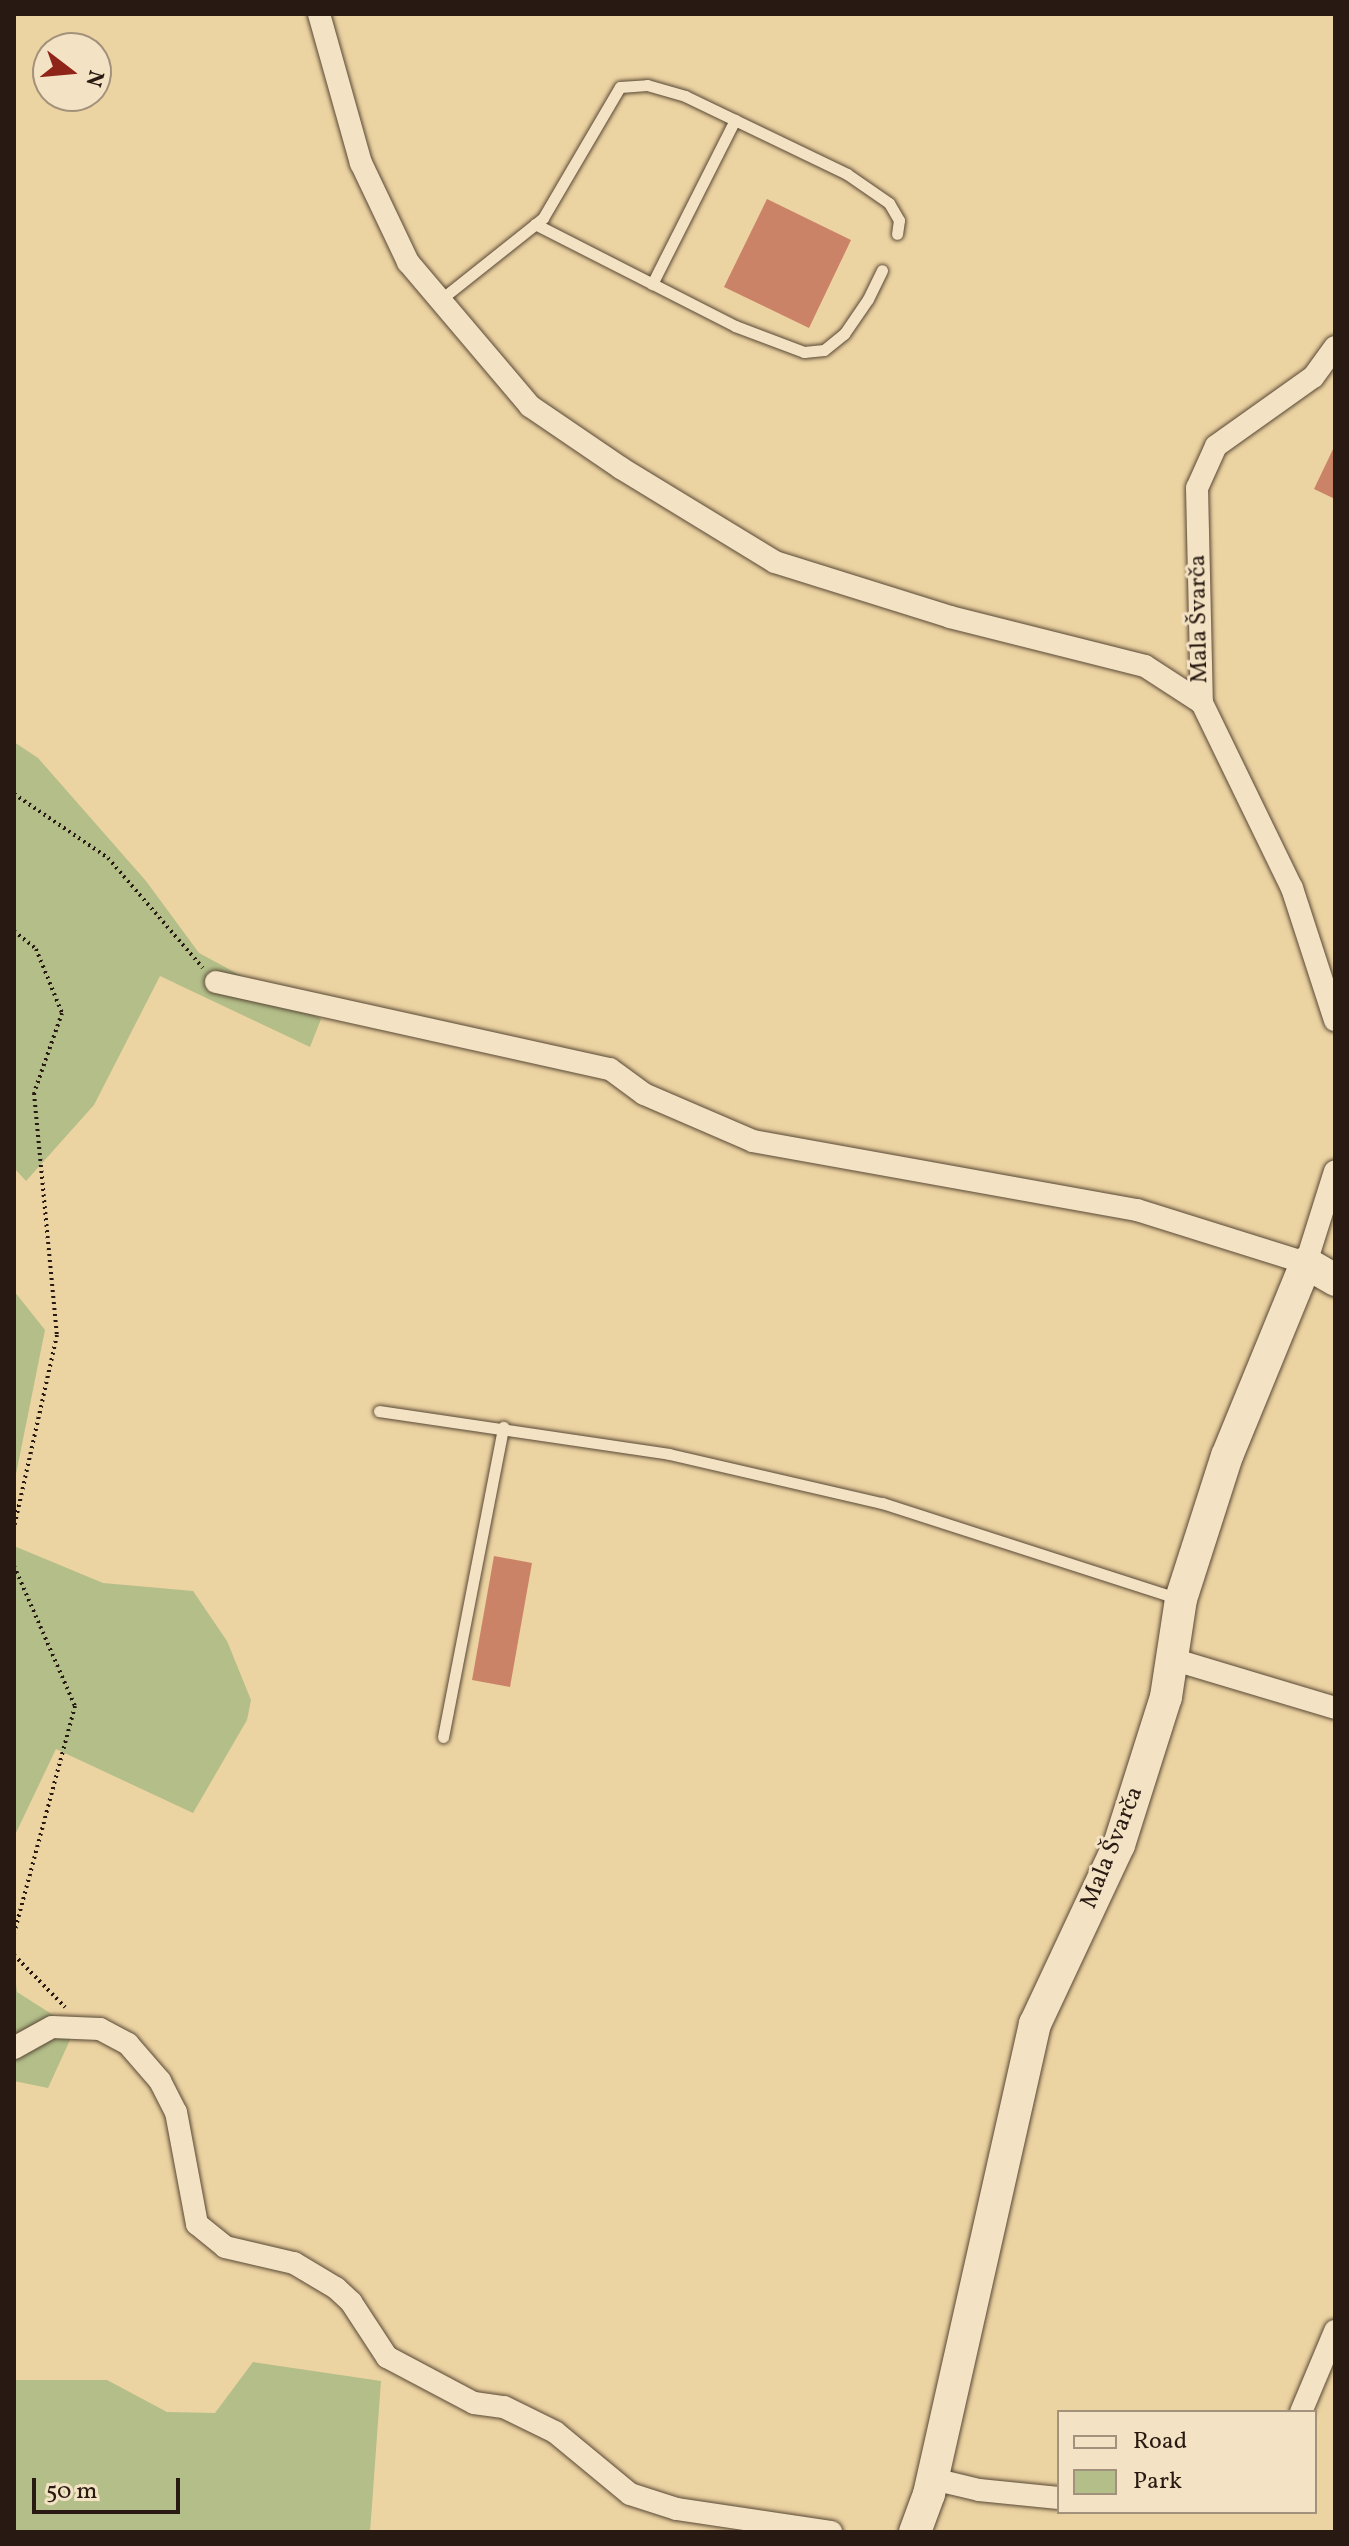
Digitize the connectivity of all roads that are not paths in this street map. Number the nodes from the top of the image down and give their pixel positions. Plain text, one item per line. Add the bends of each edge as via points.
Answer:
1 (319, 14) edge
2 (735, 120) junction
3 (535, 224) junction
4 (897, 234) dead end
5 (882, 270) dead end
6 (652, 284) junction
7 (440, 300) junction
8 (1335, 347) edge
9 (1202, 703) junction
10 (216, 982) road end
11 (1335, 1020) edge
12 (1335, 1171) edge
13 (1306, 1263) junction
14 (1335, 1280) edge
15 (379, 1411) dead end
16 (503, 1427) junction
17 (1181, 1599) junction
18 (1172, 1659) junction
19 (1335, 1708) edge
20 (443, 1737) dead end
21 (14, 2048) edge
22 (1335, 2331) edge
23 (1302, 2410) edge
24 (933, 2479) junction
25 (1057, 2498) edge
26 (831, 2532) edge
27 (915, 2532) edge

1 - 7 street via 361,163 408,262
2 - 3 lane via 647,85 620,87
2 - 4 lane via 847,174 889,203 899,220
2 - 6 lane
3 - 6 lane
3 - 7 lane
5 - 6 lane via 844,334 824,350 804,352 735,326
7 - 9 street via 530,406 775,562 950,617 1145,666
8 - 9 street, Mala Švarča via 1313,377 1216,446 1197,488
9 - 11 street, Mala Švarča via 1292,888
10 - 13 street via 610,1069 644,1094 753,1141 1137,1210
12 - 13 street, Mala Švarča
13 - 14 street
13 - 17 street, Mala Švarča via 1227,1456
15 - 16 lane
16 - 17 lane via 669,1454 882,1503
16 - 20 lane
17 - 18 street, Mala Švarča
18 - 19 street
18 - 24 street, Mala Švarča via 1166,1697 1119,1845 1035,2024
21 - 26 street via 52,2027 100,2029 128,2044 160,2081 176,2112 197,2224 225,2247 294,2263 336,2288 387,2357 474,2403 504,2407 555,2432 630,2494 677,2509
22 - 23 street
24 - 25 street
24 - 27 street, Mala Švarča

